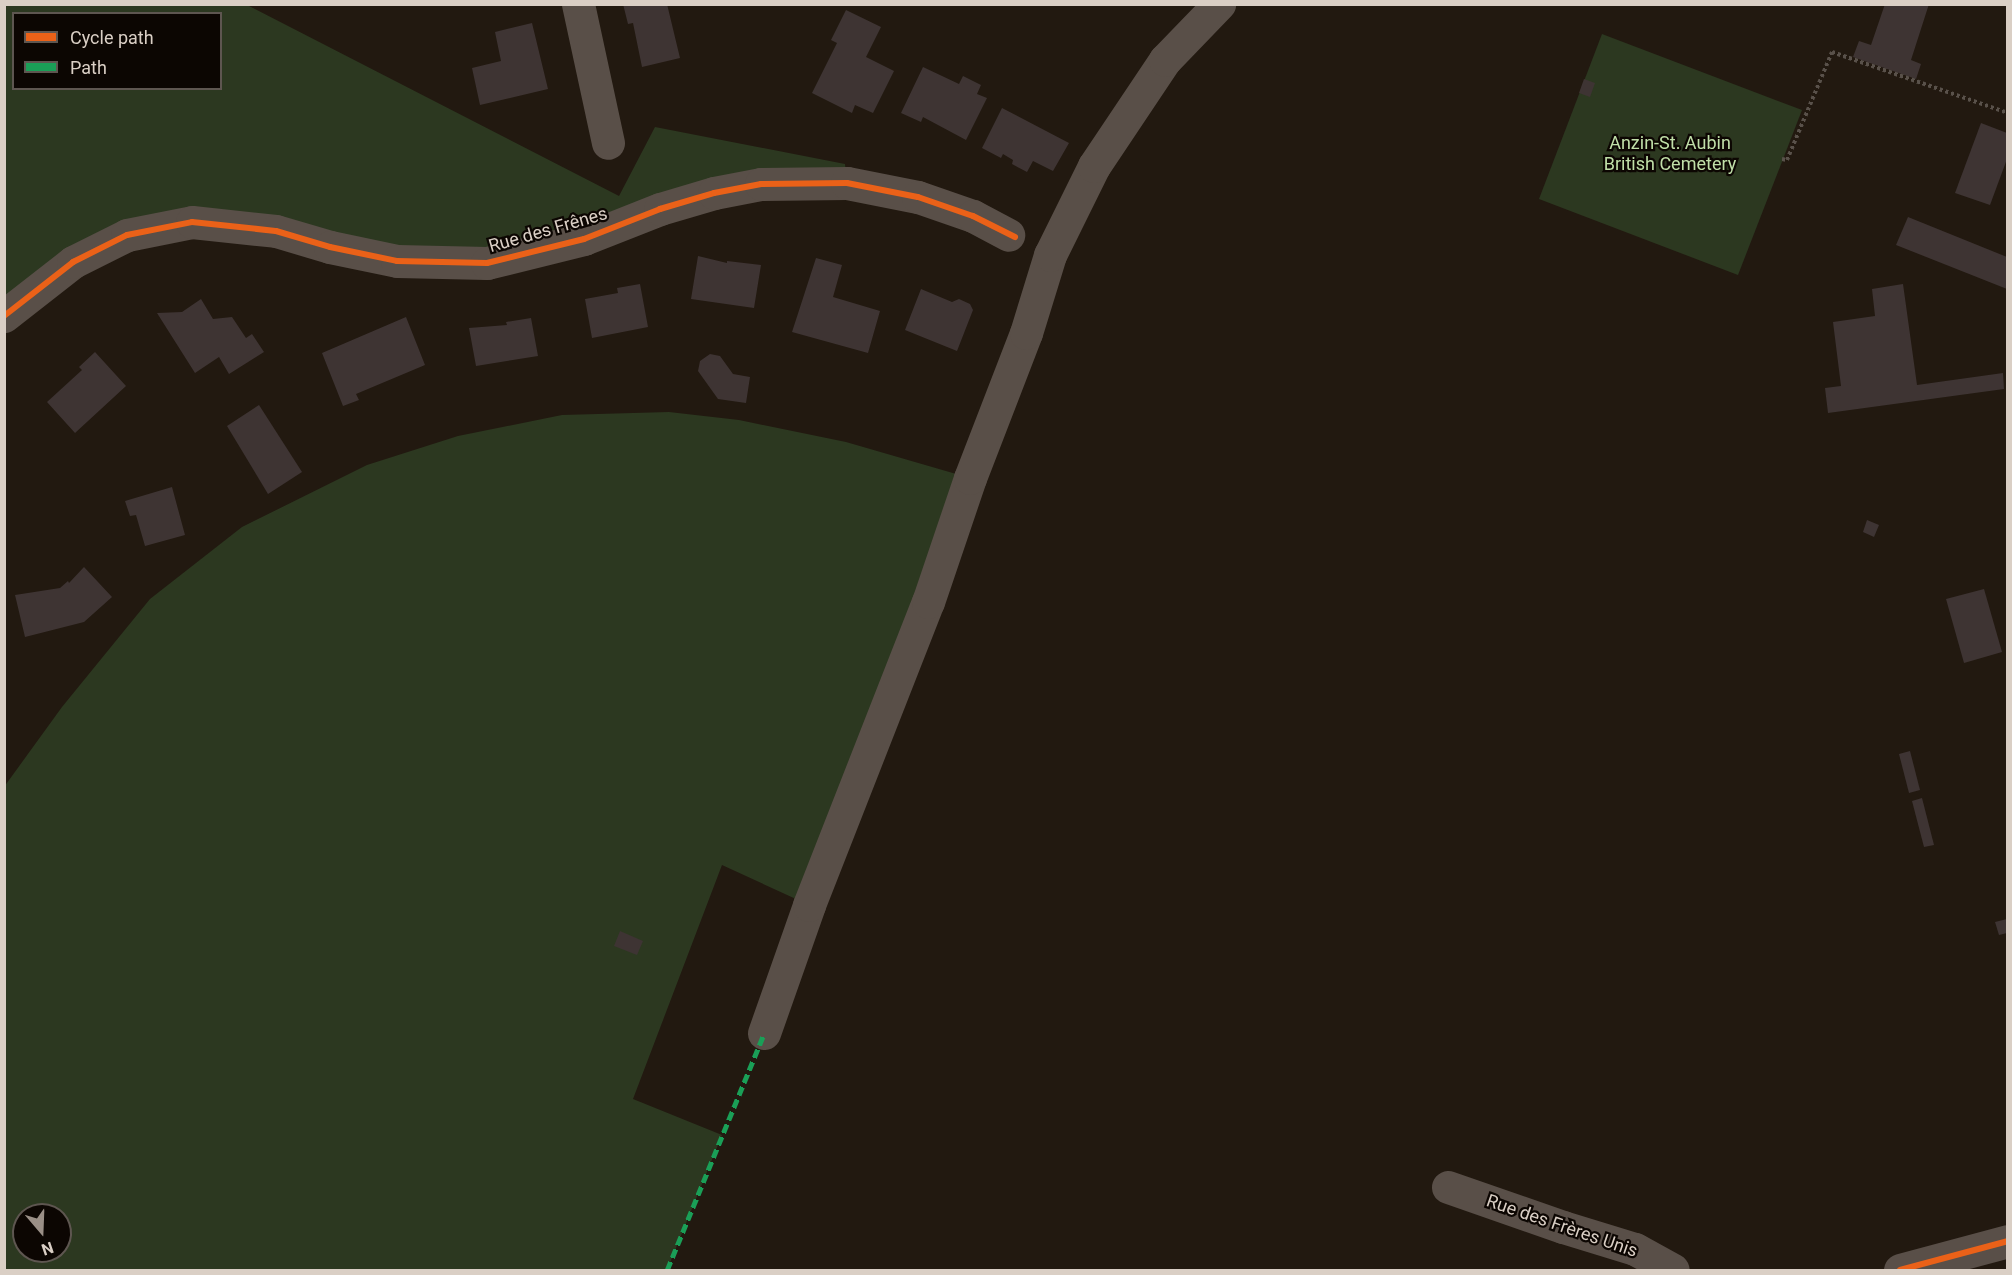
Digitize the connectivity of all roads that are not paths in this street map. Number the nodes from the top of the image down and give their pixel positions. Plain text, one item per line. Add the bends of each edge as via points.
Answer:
1 (578, 4) edge
2 (1219, 4) edge
3 (608, 143) dead end
4 (1050, 255) junction
5 (4, 316) edge
6 (764, 1033) dead end
7 (1448, 1187) dead end
8 (2007, 1241) edge
9 (1674, 1270) edge
10 (1900, 1270) edge

1 - 3 street
2 - 4 street via 1165,60 1094,166
4 - 5 street, Rue des Frênes via 972,216 918,197 848,183 761,184 714,193 584,239 487,263 397,261 276,231 192,222 127,235 73,262
4 - 6 street via 1026,333 928,602 809,905
7 - 9 street, Rue des Frères Unis via 1635,1249
8 - 10 street

